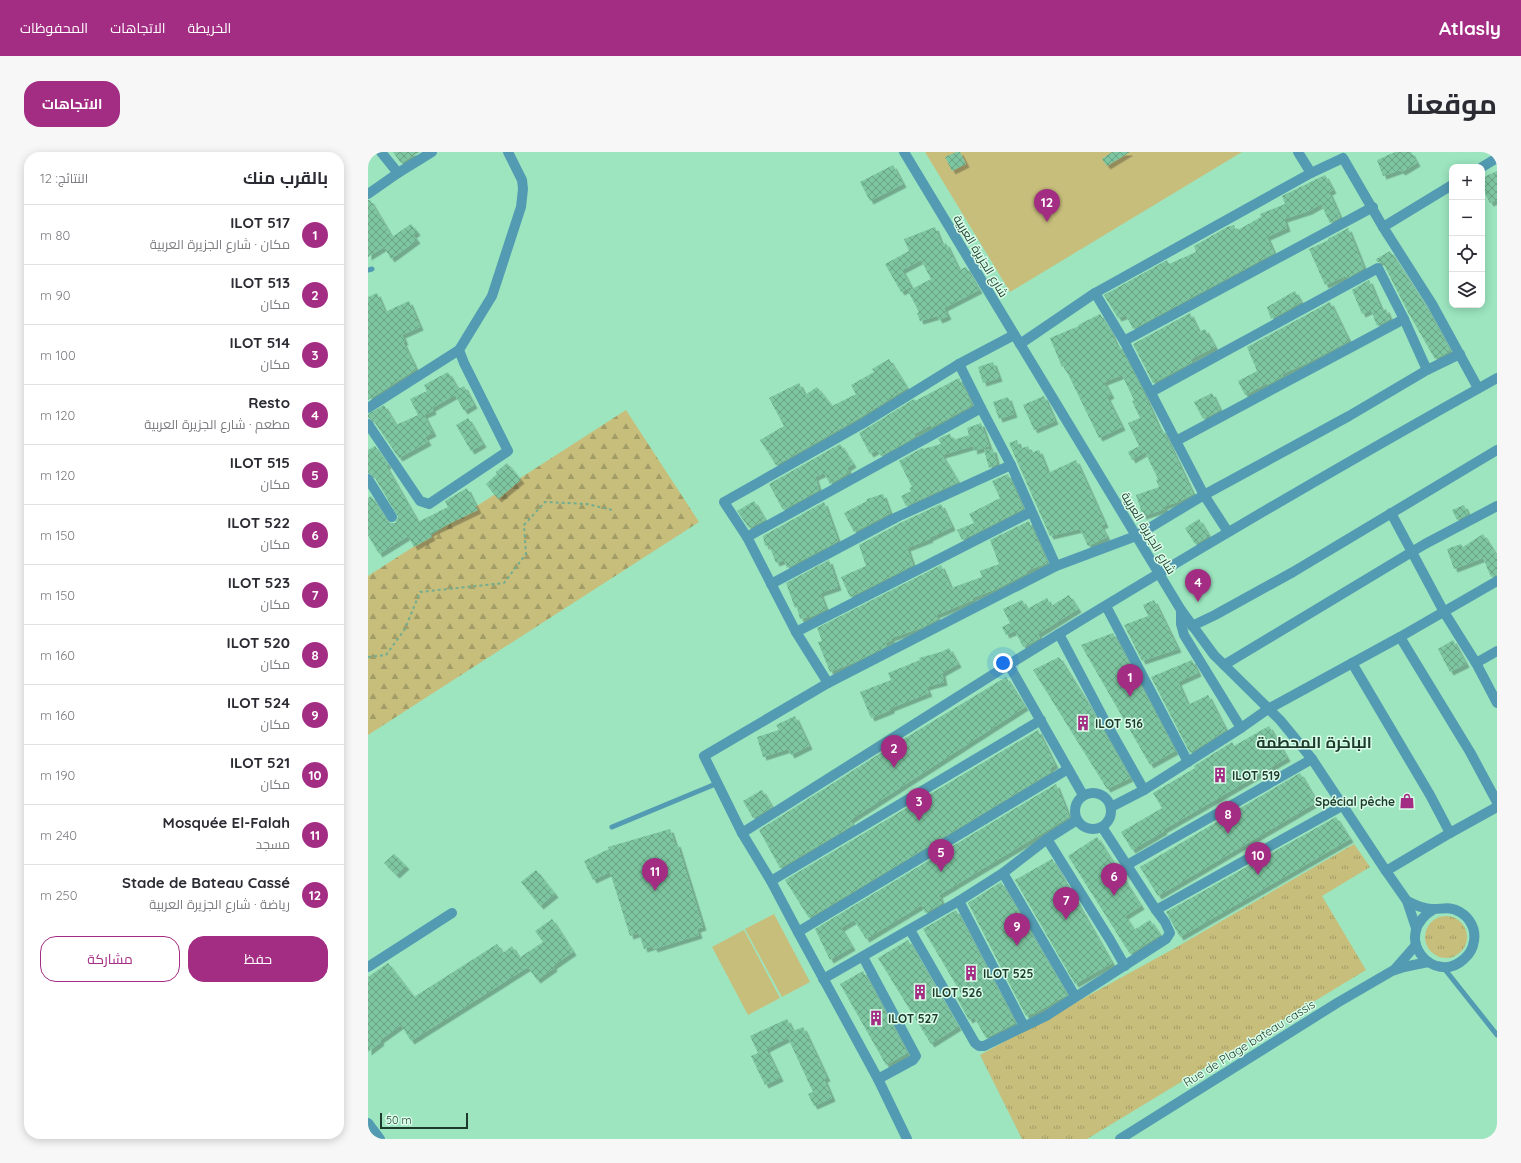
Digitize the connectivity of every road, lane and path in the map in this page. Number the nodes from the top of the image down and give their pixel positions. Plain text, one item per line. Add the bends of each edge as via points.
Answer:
1 (381, 152) edge
2 (432, 152) edge
3 (508, 152) edge
4 (904, 152) edge
5 (1298, 152) edge
6 (1342, 155) edge
7 (1497, 158) edge
8 (1485, 165) edge
9 (398, 173) junction
10 (1311, 173) junction
11 (1449, 187) edge
12 (368, 194) edge
13 (1373, 207) junction
14 (1383, 227) junction
15 (1095, 293) junction
16 (1404, 320) junction
17 (1014, 335) junction
18 (1124, 341) junction
19 (1020, 344) junction
20 (459, 350) junction
21 (1460, 354) junction
22 (959, 364) junction
23 (1427, 370) junction
24 (1497, 378) edge
25 (1478, 388) junction
26 (1150, 392) junction
27 (368, 408) edge
28 (981, 408) junction
29 (368, 424) edge
30 (1176, 441) junction
31 (1497, 450) edge
32 (1011, 465) junction
33 (368, 479) edge
34 (1204, 495) junction
35 (1497, 506) edge
36 (612, 510) dead end
37 (1031, 512) junction
38 (1391, 513) junction
39 (392, 517) dead end
40 (1228, 532) junction
41 (746, 536) junction
42 (1136, 536) junction
43 (1412, 553) junction
44 (1056, 566) junction
45 (1159, 574) junction
46 (1497, 581) edge
47 (771, 584) junction
48 (1106, 606) junction
49 (1182, 610) junction
50 (1444, 612) junction
51 (1192, 626) junction
52 (796, 632) junction
53 (1059, 634) junction
54 (1400, 637) junction
55 (1497, 651) edge
56 (368, 657) edge
57 (1352, 663) junction
58 (1476, 663) junction
59 (1009, 665) junction
60 (1224, 665) junction
61 (828, 683) junction
62 (1497, 703) edge
63 (1268, 708) junction
64 (1041, 720) junction
65 (1241, 728) junction
66 (1312, 759) junction
67 (1188, 762) junction
68 (1068, 769) junction
69 (718, 784) junction
70 (1144, 790) junction
71 (1083, 796) junction
72 (1497, 802) edge
73 (1342, 806) junction
74 (1111, 807) junction
75 (1497, 807) edge
76 (1077, 820) junction
77 (612, 827) dead end
78 (1102, 827) junction
79 (742, 833) junction
80 (1450, 833) junction
81 (1047, 838) junction
82 (1127, 865) junction
83 (1386, 871) junction
84 (1003, 873) junction
85 (771, 881) junction
86 (959, 901) junction
87 (1407, 901) junction
88 (1434, 909) junction
89 (1156, 910) junction
90 (452, 914) dead end
91 (1416, 928) junction
92 (910, 930) junction
93 (798, 932) junction
94 (1416, 945) junction
95 (863, 957) junction
96 (1428, 962) junction
97 (1125, 966) junction
98 (368, 967) edge
99 (1443, 967) junction
100 (1392, 972) junction
101 (823, 979) junction
102 (1075, 996) junction
103 (1024, 1026) junction
104 (1497, 1034) edge
105 (878, 1079) junction
106 (368, 1124) edge
107 (380, 1139) edge
108 (907, 1139) edge
109 (1120, 1139) edge

1 - 9 street
2 - 9 street
3 - 20 street via 522,180 521,207 492,296
4 - 17 street, شارع الجزيرة العربية
5 - 10 street
6 - 10 street
6 - 13 street
7 - 8 street
9 - 12 street
10 - 15 street
11 - 14 street
13 - 14 street
13 - 18 street
14 - 21 street
15 - 18 street
15 - 19 street
16 - 23 street
16 - 26 street via 1378,268
16 - 30 street
17 - 19 street, شارع الجزيرة العربية
17 - 22 street
18 - 26 street
19 - 42 street, شارع الجزيرة العربية
20 - 27 street
20 - 29 street via 508,451 426,504 420,501
21 - 23 street
21 - 25 street
22 - 28 street
22 - 41 street via 862,424 724,502
23 - 34 street
24 - 25 street
25 - 40 street
26 - 30 street
28 - 32 street
28 - 41 street
30 - 34 street
31 - 38 street
32 - 37 street
32 - 47 street via 897,517
33 - 39 street
34 - 40 street
34 - 42 street
35 - 43 street via 1424,544
36 - 56 path via 587,504 545,502 524,525 526,554 504,583 420,592 405,629 386,655
37 - 44 street
37 - 52 street
38 - 43 street
38 - 51 street via 1293,572
40 - 45 street
41 - 47 street
42 - 44 street
42 - 45 street, شارع الجزيرة العربية
43 - 50 street
43 - 60 street
44 - 61 street
45 - 48 street
45 - 49 street, شارع الجزيرة العربية
46 - 50 street
47 - 52 street
48 - 53 street
48 - 67 street
49 - 51 street, شارع الجزيرة العربية
49 - 65 street via 1181,624 1184,635
50 - 54 street
50 - 58 street
51 - 60 street, شارع الجزيرة العربية
52 - 61 street
53 - 59 street
53 - 70 street via 1104,721
54 - 57 street
54 - 72 street via 1470,752
55 - 58 street
57 - 63 street
57 - 80 street
58 - 62 street
59 - 64 street
59 - 79 street
60 - 63 street, شارع الجزيرة العربية
61 - 69 street via 704,756
63 - 65 street
63 - 66 street, شارع الجزيرة العربية
64 - 68 street
64 - 85 street
65 - 67 street
66 - 73 street, شارع الجزيرة العربية
66 - 82 street
67 - 70 street
68 - 71 street
68 - 93 street
69 - 77 lane
69 - 79 street
70 - 74 street
71 - 74 street via 1089,793 1100,794
71 - 76 street via 1076,804
73 - 83 street, شارع الجزيرة العربية
73 - 89 street
74 - 78 street via 1110,819
75 - 80 street
76 - 78 street via 1091,829
76 - 81 street
78 - 82 street
79 - 85 street
80 - 83 street
81 - 84 street
81 - 97 street
82 - 89 street
83 - 87 street, شارع الجزيرة العربية
84 - 86 street
84 - 102 street
85 - 93 street
86 - 92 street
86 - 103 street
87 - 88 street via 1420,907
87 - 91 street, شارع الجزيرة العربية
88 - 91 street via 1420,920
88 - 99 street via 1451,908 1459,911 1466,916 1474,931 1473,948 1468,956 1453,966
89 - 97 street via 1170,933 1166,939
90 - 98 street
91 - 94 street
92 - 95 street
92 - 103 street via 975,1043 984,1046
93 - 101 street
94 - 96 street via 1419,953
94 - 100 street, Rue de Plage bateau cassis
95 - 101 street
95 - 105 street via 916,1056
96 - 99 street
96 - 100 street, Rue de Plage bateau cassis
97 - 102 street
99 - 104 lane
100 - 109 street, Rue de Plage bateau cassis via 1337,1003
101 - 105 street
102 - 103 street via 1046,1016
105 - 108 street
106 - 107 street

